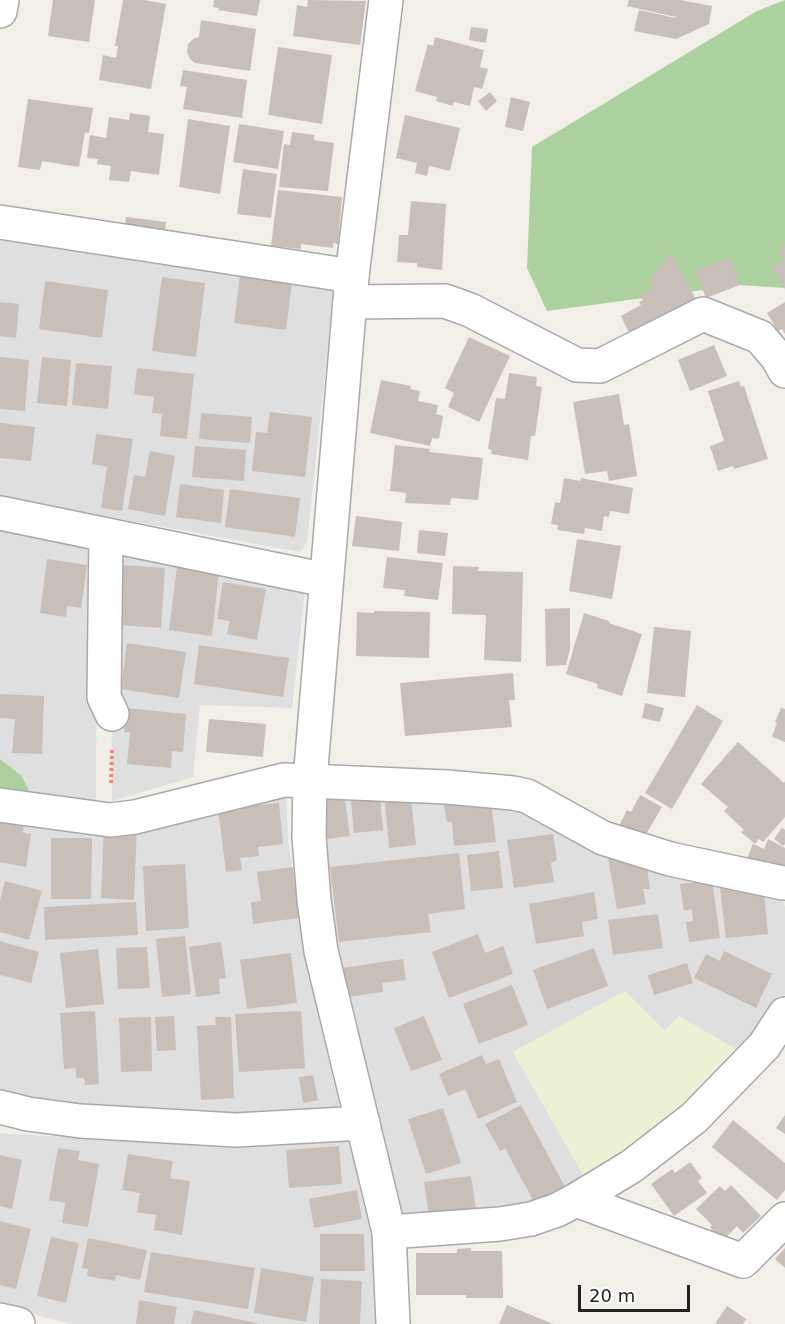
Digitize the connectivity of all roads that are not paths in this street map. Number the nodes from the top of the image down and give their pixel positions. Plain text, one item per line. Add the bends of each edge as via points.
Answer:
1 (2, 0) edge
2 (386, 0) edge
3 (0, 11) edge
4 (0, 222) edge
5 (351, 289) junction
6 (785, 371) edge
7 (0, 513) edge
8 (106, 536) junction
9 (326, 580) junction
10 (112, 714) road end
11 (310, 780) junction
12 (0, 805) edge
13 (784, 884) edge
14 (785, 1014) edge
15 (0, 1107) edge
16 (363, 1123) junction
17 (576, 1200) junction
18 (785, 1219) edge
19 (389, 1232) junction
20 (0, 1320) edge
21 (18, 1324) edge
22 (393, 1324) edge

1 - 3 street
2 - 5 street
4 - 5 street
5 - 6 street via 445,301 577,365 600,366 703,314 760,338
5 - 9 street
7 - 8 street
8 - 9 street
8 - 10 street via 104,697
9 - 11 street
11 - 12 street via 284,780 110,820
11 - 13 street via 447,787 527,796 603,838 670,859
11 - 16 street via 311,868 321,951
14 - 17 street via 764,1046 694,1118 632,1166
15 - 16 street via 80,1121 236,1130
16 - 19 street
17 - 18 street via 744,1262
17 - 19 street via 531,1219
19 - 22 street
20 - 21 street

